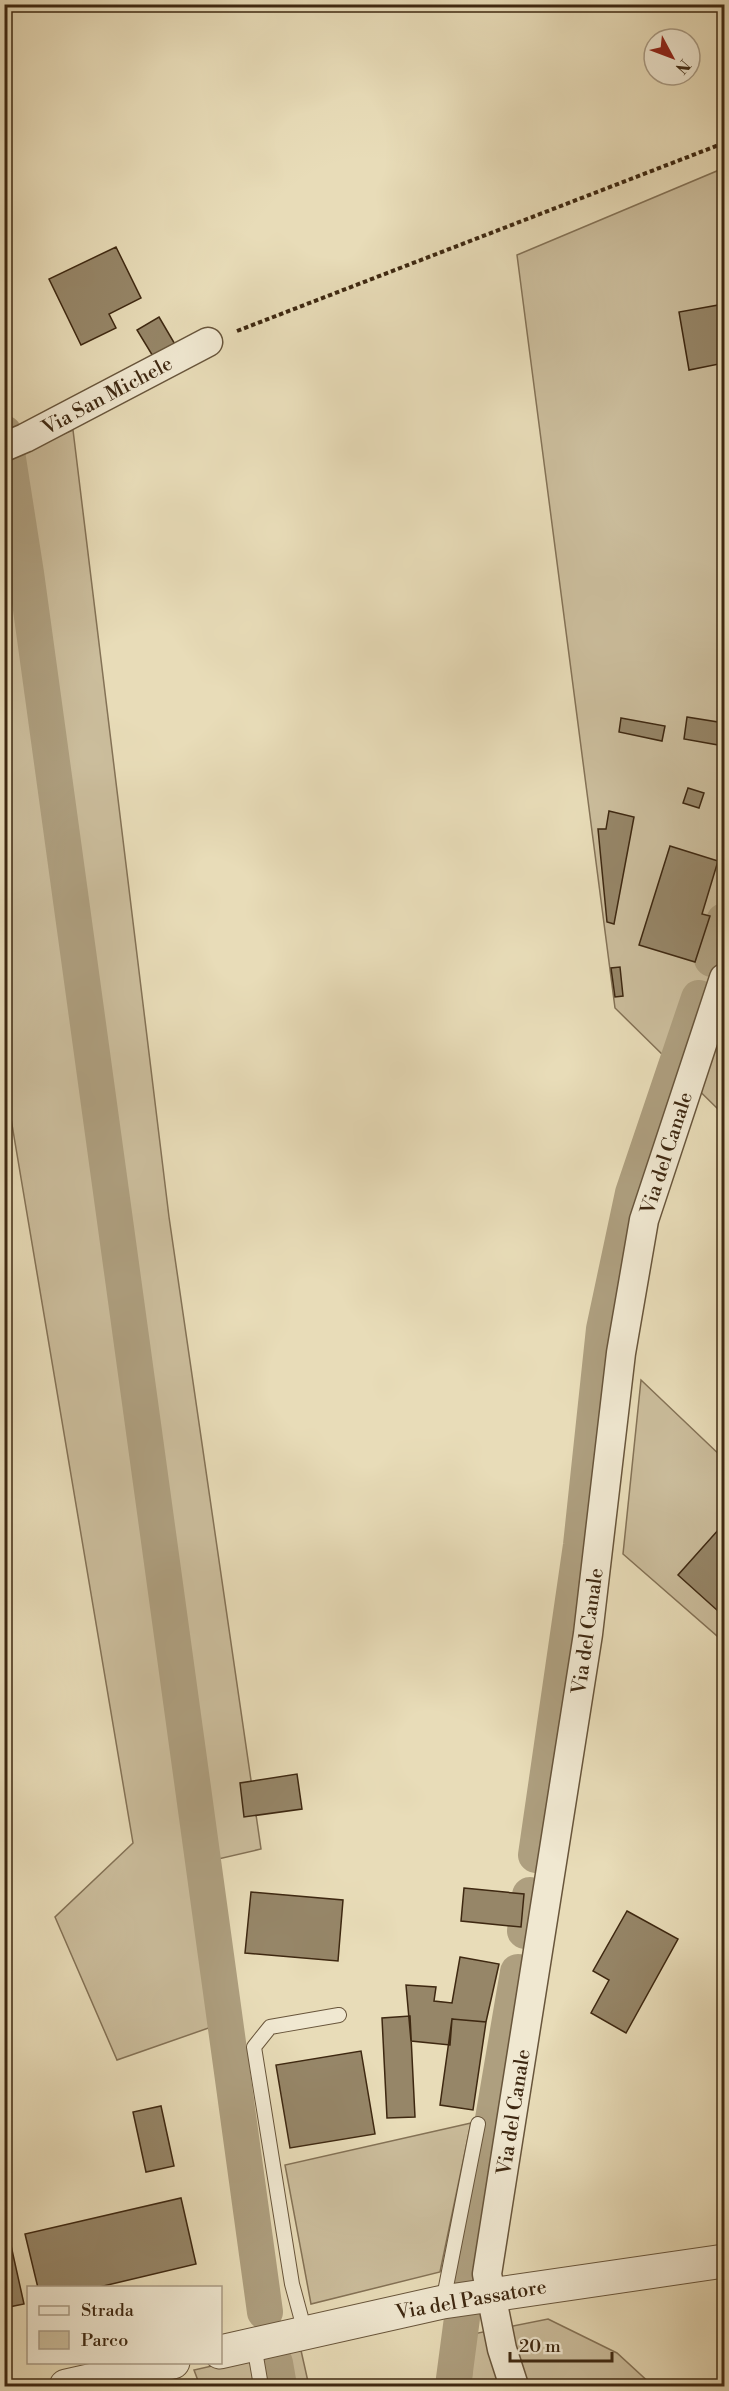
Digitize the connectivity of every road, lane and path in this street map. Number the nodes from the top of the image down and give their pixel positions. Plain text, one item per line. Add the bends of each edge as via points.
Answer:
1 (724, 143) edge
2 (208, 342) joint
3 (15, 442) edge
4 (724, 978) edge
5 (339, 2015) dead end
6 (478, 2124) dead end
7 (724, 2262) edge
8 (491, 2294) junction
9 (443, 2302) junction
10 (305, 2332) junction
11 (254, 2345) junction
12 (222, 2352) edge
13 (165, 2364) edge
14 (82, 2385) edge
15 (261, 2386) edge
16 (514, 2386) edge

1 - 2 path
2 - 3 street, Via San Michele
4 - 8 street, Via del Canale via 644,1220 621,1353 588,1634 488,2274
5 - 10 lane via 270,2026 254,2047 292,2284
6 - 9 lane
7 - 8 street, Via del Passatore
8 - 9 street, Via del Passatore
8 - 16 street, Via del Canale
9 - 10 street, Via del Passatore
10 - 11 street, Via del Passatore
11 - 12 street, Via del Passatore
11 - 15 lane
13 - 14 street

